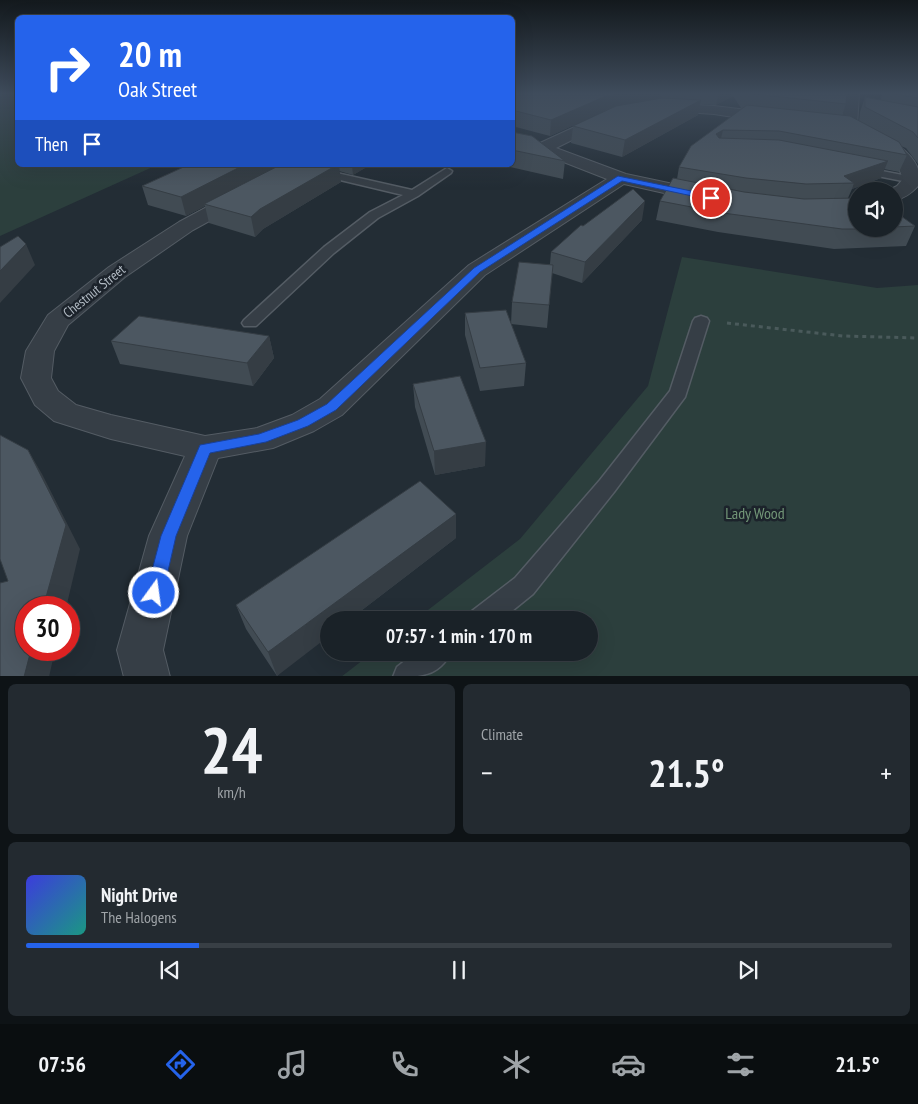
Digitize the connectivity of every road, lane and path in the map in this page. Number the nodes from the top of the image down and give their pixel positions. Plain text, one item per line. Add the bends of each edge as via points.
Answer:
1 (591, 125) edge
2 (830, 125) edge
3 (849, 126) joint
4 (515, 143) edge
5 (542, 148) junction
6 (295, 167) edge
7 (301, 167) edge
8 (848, 167) edge
9 (446, 171) dead end
10 (621, 178) junction
11 (913, 180) junction
12 (903, 191) edge
13 (414, 194) junction
14 (729, 201) edge
15 (701, 321) joint
16 (250, 322) dead end
17 (918, 338) edge
18 (205, 448) junction
19 (492, 611) edge
20 (426, 661) edge
21 (147, 676) edge
22 (407, 676) edge

1 - 5 street
2 - 3 street
3 - 11 street via 899,154 909,167
4 - 5 street
5 - 10 street
6 - 18 street, Chestnut Street via 186,226 117,272 57,321 40,351 36,378 46,398 65,413 110,427
7 - 13 lane
8 - 11 lane
9 - 13 lane
10 - 14 street
10 - 18 street via 477,270 331,407 303,423 261,439
11 - 12 street
13 - 16 lane via 374,215
15 - 17 path via 843,336
15 - 19 lane via 679,393 524,586
18 - 21 street via 168,536 140,650
20 - 22 lane

